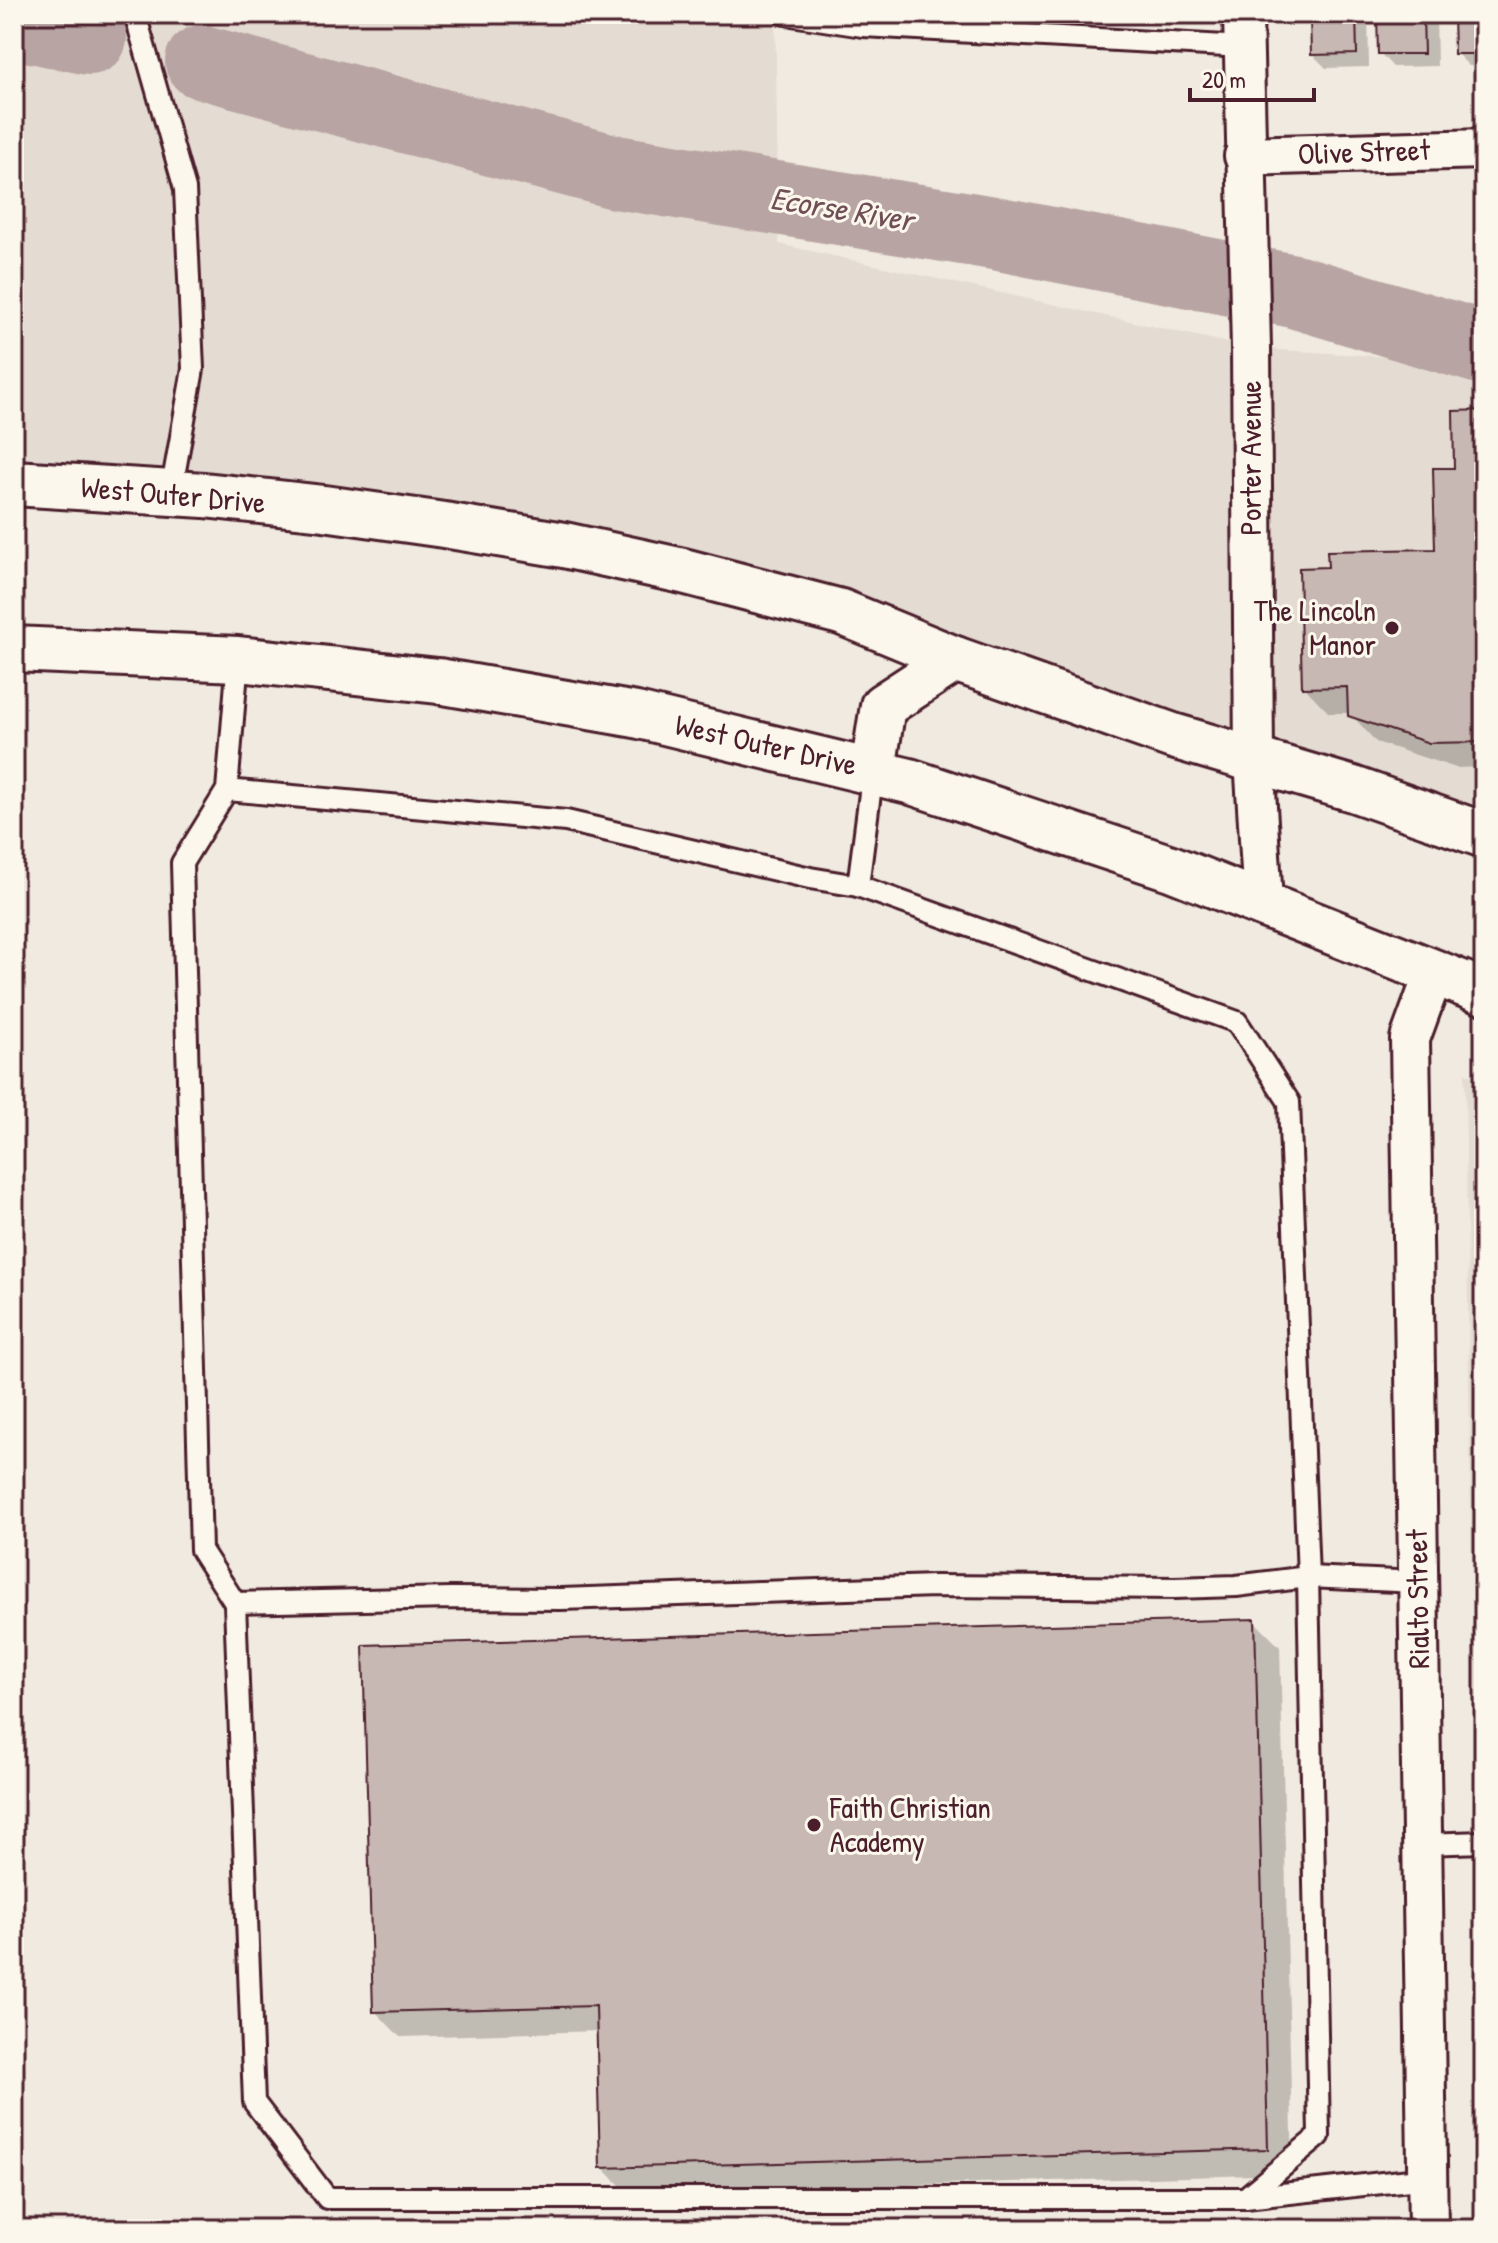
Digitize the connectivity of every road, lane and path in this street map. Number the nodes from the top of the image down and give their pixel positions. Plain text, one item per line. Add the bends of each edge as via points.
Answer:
1 (135, 14) edge
2 (785, 14) edge
3 (1243, 31) edge
4 (1484, 149) edge
5 (1244, 156) junction
6 (14, 483) edge
7 (171, 493) junction
8 (14, 649) edge
9 (238, 659) junction
10 (955, 659) junction
11 (1254, 759) junction
12 (873, 770) junction
13 (227, 790) junction
14 (1484, 835) edge
15 (858, 886) junction
16 (1263, 902) junction
17 (1434, 973) junction
18 (1484, 992) edge
19 (1308, 1577) junction
20 (1418, 1582) junction
21 (235, 1603) junction
22 (1484, 1842) edge
23 (1422, 1844) junction
24 (1428, 2178) junction
25 (1245, 2198) junction
26 (1428, 2229) edge

1 - 7 lane via 185,189 193,369
2 - 3 lane via 863,26
3 - 5 street, Porter Avenue
4 - 5 street, Olive Street
5 - 11 street, Porter Avenue
6 - 7 main road, West Outer Drive
7 - 10 main road, West Outer Drive via 324,508 564,545 841,612
8 - 9 main road, West Outer Drive
9 - 12 main road, West Outer Drive via 438,681 636,715
9 - 13 lane
10 - 11 main road, West Outer Drive
10 - 12 main road via 883,706
11 - 14 main road, West Outer Drive
11 - 16 street, Porter Avenue
12 - 15 lane
12 - 16 main road, West Outer Drive
13 - 15 lane via 566,821
13 - 21 lane via 182,863 201,1550
15 - 19 lane via 1237,1022 1272,1075 1289,1102
16 - 17 main road, West Outer Drive
17 - 18 main road, West Outer Drive
17 - 20 street, Rialto Street via 1410,1039
19 - 20 lane
19 - 21 lane via 1175,1588 935,1586
19 - 25 lane via 1319,2136
20 - 23 street, Rialto Street
21 - 25 lane via 254,2102 327,2198
22 - 23 lane
23 - 24 street, Rialto Street
24 - 25 lane
24 - 26 street, Rialto Street

